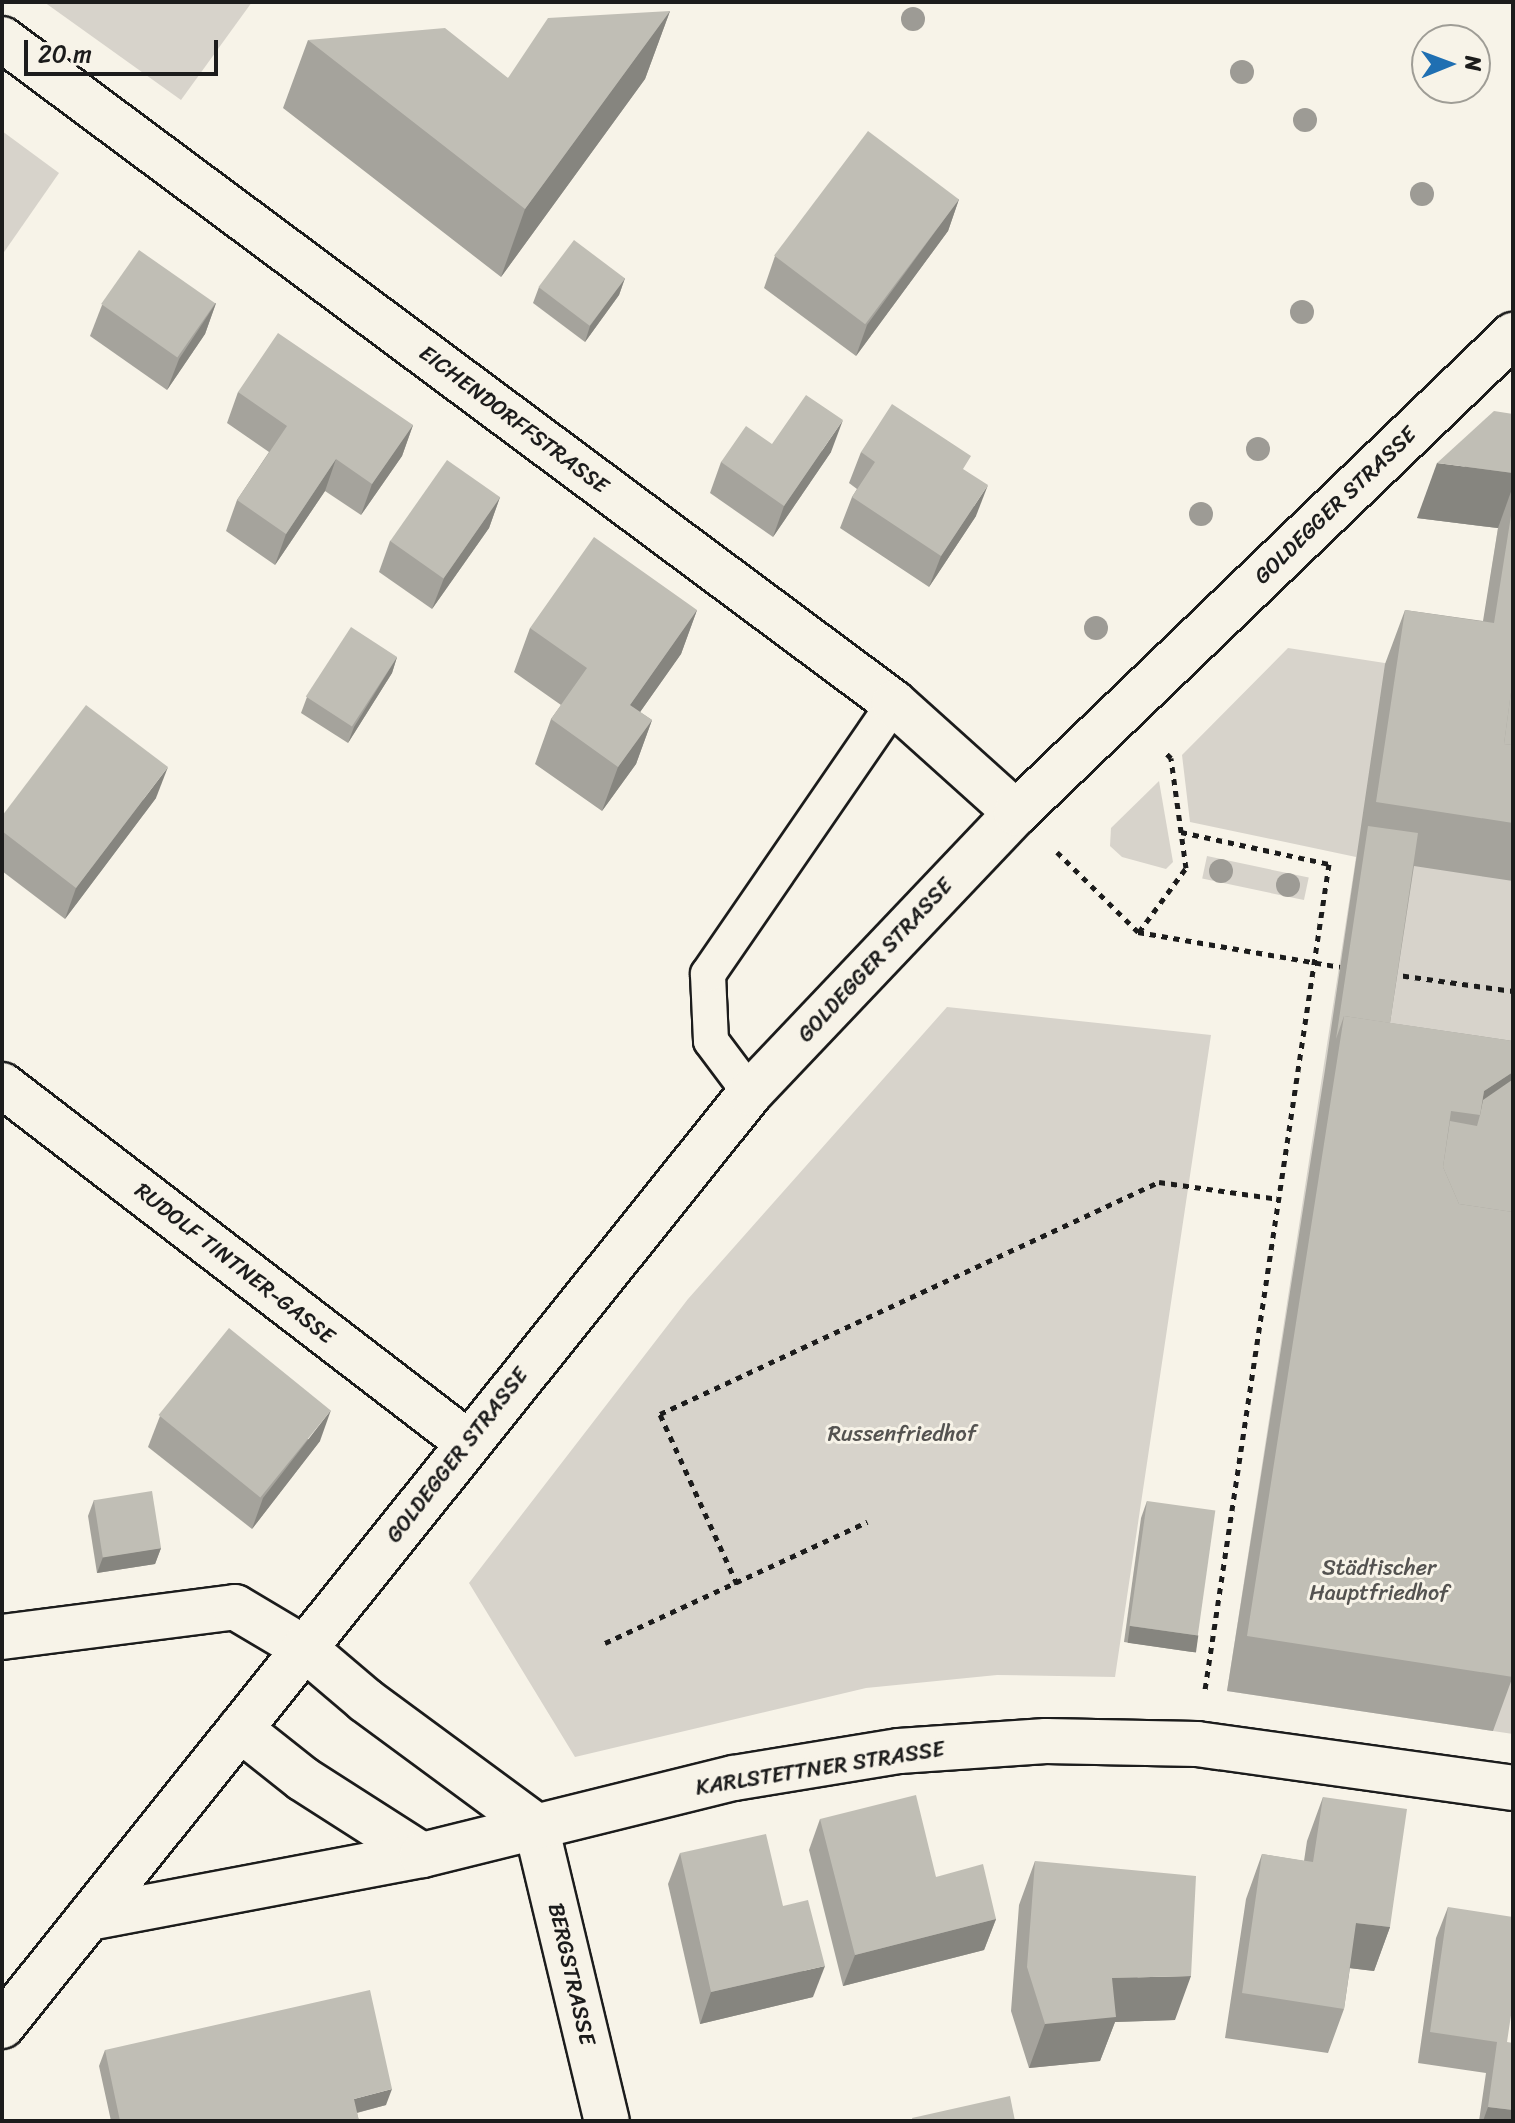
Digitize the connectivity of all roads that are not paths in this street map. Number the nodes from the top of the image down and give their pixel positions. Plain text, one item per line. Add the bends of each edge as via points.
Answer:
1 (2, 39) edge
2 (1513, 335) edge
3 (894, 703) junction
4 (1016, 813) junction
5 (2, 1085) edge
6 (750, 1093) junction
7 (467, 1442) junction
8 (2, 1637) edge
9 (304, 1648) junction
10 (240, 1729) junction
11 (1513, 1788) edge
12 (536, 1826) junction
13 (422, 1855) junction
14 (89, 1918) junction
15 (2, 2026) edge
16 (607, 2121) edge

1 - 3 street, EICHENDORFFSTRASSE
2 - 4 street, GOLDEGGER STRASSE
3 - 4 street, EICHENDORFFSTRASSE
3 - 6 lane via 708,974 711,1041
4 - 6 street, GOLDEGGER STRASSE
5 - 7 street, RUDOLF TINTNER-GASSE
6 - 7 street, GOLDEGGER STRASSE
7 - 9 street, GOLDEGGER STRASSE
8 - 9 street via 235,1607
9 - 10 street, GOLDEGGER STRASSE
9 - 12 street via 365,1700
10 - 13 street via 303,1779
10 - 14 street, GOLDEGGER STRASSE
11 - 12 street, KARLSTETTNER STRASSE via 1197,1744 1046,1741 899,1751 734,1778
12 - 13 street, KARLSTETTNER STRASSE
12 - 16 street, BERGSTRASSE
13 - 14 street, KARLSTETTNER STRASSE
14 - 15 street, GOLDEGGER STRASSE

